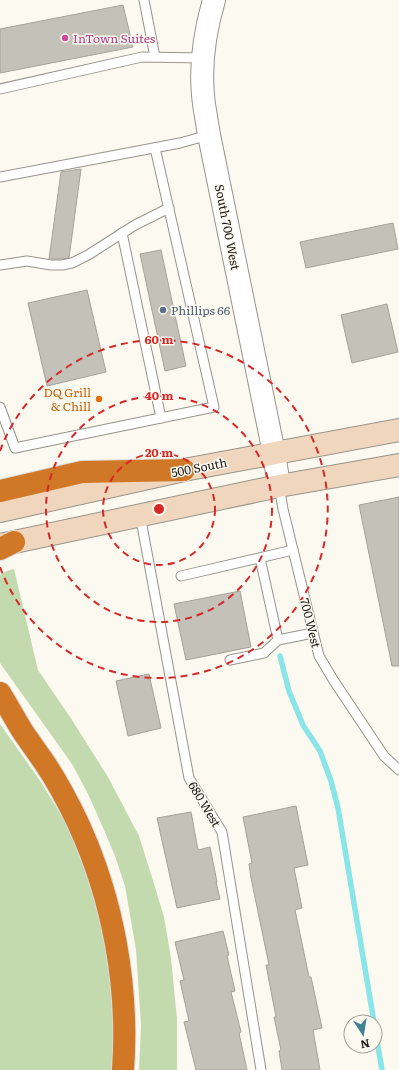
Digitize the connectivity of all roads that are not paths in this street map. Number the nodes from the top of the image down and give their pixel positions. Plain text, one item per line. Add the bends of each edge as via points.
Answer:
1 (144, 0) edge
2 (214, 0) edge
3 (155, 57) junction
4 (203, 58) junction
5 (0, 89) edge
6 (209, 134) junction
7 (155, 148) junction
8 (0, 177) edge
9 (168, 208) junction
10 (122, 233) junction
11 (0, 265) edge
12 (0, 407) edge
13 (162, 418) junction
14 (399, 430) edge
15 (274, 453) junction
16 (399, 465) edge
17 (184, 470) junction
18 (279, 486) junction
19 (0, 491) edge
20 (0, 511) edge
21 (140, 515) junction
22 (5, 545) edge
23 (293, 550) junction
24 (260, 558) junction
25 (181, 576) dead end
26 (313, 633) junction
27 (278, 640) junction
28 (230, 660) dead end
29 (0, 693) edge
30 (0, 707) edge
31 (24, 733) junction
32 (399, 770) edge
33 (123, 1070) edge
34 (261, 1070) edge

1 - 3 lane
2 - 4 street, South 700 West via 207,22
3 - 4 lane
3 - 5 lane via 142,57
4 - 6 street, South 700 West via 203,94
6 - 7 lane
6 - 15 street, South 700 West
7 - 8 lane
7 - 9 lane
9 - 10 lane
9 - 13 lane via 214,407
10 - 11 lane via 72,263 51,265 26,261
10 - 13 lane
12 - 13 lane via 15,448
14 - 15 main road, 500 South
15 - 17 main road, 500 South
15 - 18 street, 700 West
16 - 18 main road
17 - 19 highway via 82,472
17 - 20 main road, 500 South
18 - 21 main road
18 - 23 lane, 700 West
21 - 22 main road
21 - 34 lane, 680 West via 189,778 222,832
23 - 24 lane
23 - 26 lane, 700 West
24 - 25 lane
24 - 27 lane
26 - 27 lane
26 - 32 lane, 700 West via 319,656 334,681 384,756
27 - 28 lane via 264,653
29 - 31 highway
30 - 31 highway
31 - 33 highway via 44,762 78,822 102,886 121,972 124,1014

